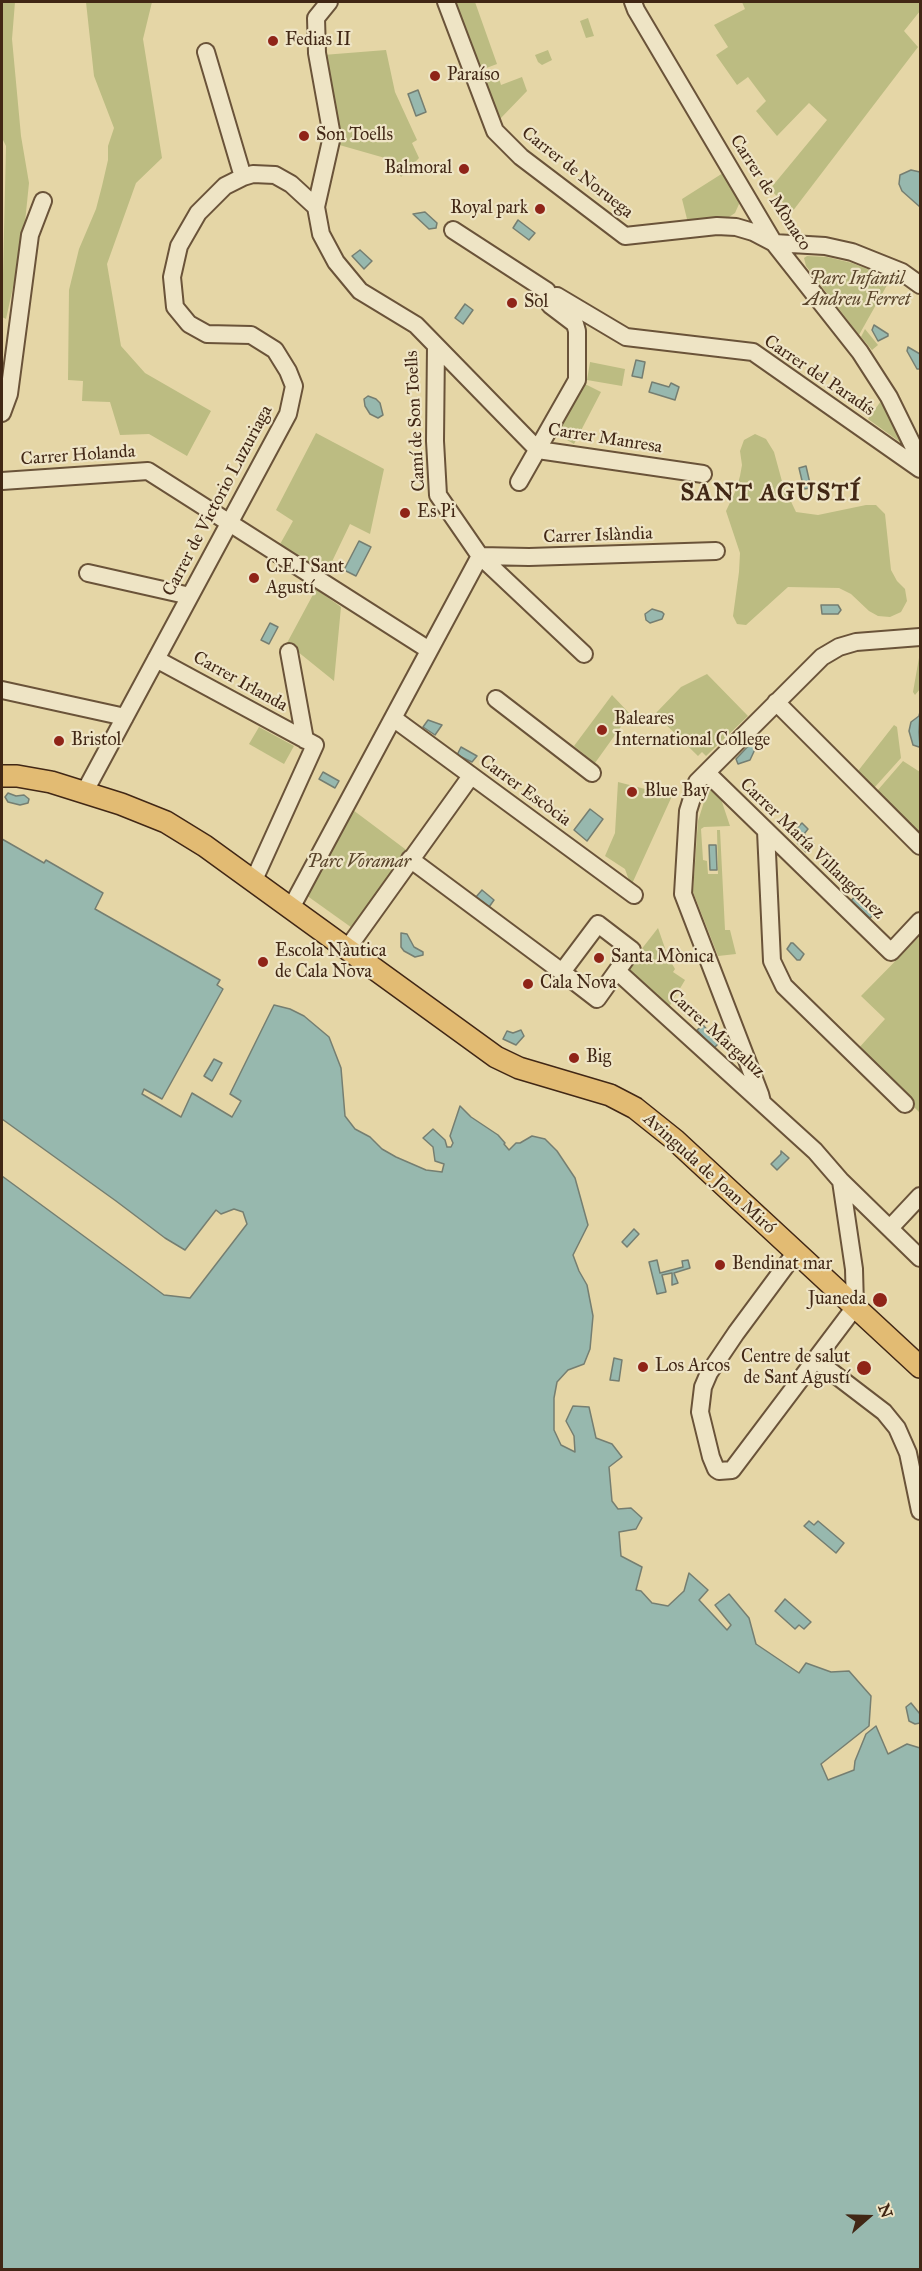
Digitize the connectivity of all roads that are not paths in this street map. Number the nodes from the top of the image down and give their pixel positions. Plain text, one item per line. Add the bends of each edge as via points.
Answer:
1 (329, 2) edge
2 (446, 2) edge
3 (633, 2) edge
4 (206, 52) dead end
5 (243, 177) junction
6 (43, 201) dead end
7 (316, 207) junction
8 (453, 230) dead end
9 (774, 243) junction
10 (921, 285) edge
11 (549, 297) junction
12 (436, 346) junction
13 (2, 413) edge
14 (538, 450) junction
15 (916, 465) edge
16 (703, 474) dead end
17 (2, 481) edge
18 (519, 482) dead end
19 (228, 524) junction
20 (716, 551) dead end
21 (480, 556) junction
22 (88, 573) dead end
23 (190, 596) junction
24 (921, 638) edge
25 (429, 650) junction
26 (289, 652) dead end
27 (584, 654) dead end
28 (156, 658) junction
29 (2, 690) edge
30 (496, 699) dead end
31 (776, 702) junction
32 (125, 717) junction
33 (393, 718) junction
34 (304, 740) junction
35 (592, 773) dead end
36 (707, 773) junction
37 (2, 776) edge
38 (471, 776) junction
39 (84, 793) junction
40 (766, 831) junction
41 (921, 846) edge
42 (410, 859) junction
43 (253, 882) junction
44 (634, 895) dead end
45 (291, 908) junction
46 (921, 921) edge
47 (347, 949) junction
48 (617, 971) junction
49 (562, 972) junction
50 (762, 1103) junction
51 (905, 1104) dead end
52 (841, 1181) junction
53 (921, 1197) edge
54 (890, 1228) junction
55 (796, 1252) junction
56 (921, 1258) edge
57 (855, 1307) junction
58 (816, 1360) junction
59 (921, 1367) edge
60 (921, 1511) edge

1 - 7 street, Camí de Son Toells via 316,18 317,53 332,136
2 - 9 street, Carrer de Noruega via 495,131 520,157 626,236 727,226 753,232
3 - 9 street, Carrer de Mònaco
4 - 5 street
5 - 7 street via 275,176 291,184
5 - 19 street, Carrer de Victorio Luzuriaga via 225,186 190,224 179,246 172,277 176,307 189,324 207,334 251,335 275,350 294,386 288,414
6 - 13 street via 30,235 9,394
7 - 12 street, Camí de Son Toells via 321,234 336,262 360,291 416,325
8 - 11 street via 547,291
9 - 10 street via 852,252 902,272
9 - 15 street, Carrer de Mònaco via 870,367 916,453
11 - 14 street via 550,305 577,331 577,380
11 - 15 street, Carrer del Paradís via 557,296 626,337 753,352
12 - 14 street, Carrer Manresa
12 - 21 street, Camí de Son Toells via 438,495
14 - 16 street, Carrer Manresa
14 - 18 street
17 - 19 street, Carrer Holanda via 148,471
19 - 23 street, Carrer de Victorio Luzuriaga
19 - 25 street, Carrer Holanda
20 - 21 street, Carrer Islàndia
21 - 25 street
21 - 27 street, Camí de Son Toells
22 - 23 street
23 - 28 street, Carrer de Victorio Luzuriaga
24 - 31 street via 856,642 839,647 822,657
25 - 33 street
26 - 34 street, Carrer Irlanda
28 - 32 street, Carrer de Victorio Luzuriaga
28 - 34 street, Carrer Irlanda
29 - 32 street
30 - 35 street
31 - 36 street
31 - 41 street
32 - 39 street, Carrer de Victorio Luzuriaga
33 - 38 street, Carrer Escòcia
33 - 45 street
34 - 43 street, Carrer Irlanda via 315,746
36 - 40 street, Carrer María Villangómez
36 - 50 street via 698,782 688,811 683,894
37 - 39 main road, Avinguda de Joan Miró via 34,778
38 - 42 street
38 - 44 street, Carrer Escòcia
39 - 43 main road, Avinguda de Joan Miró via 166,822
40 - 46 street, Carrer María Villangómez via 891,952
40 - 51 street via 772,961 784,986
42 - 47 street
42 - 49 street
43 - 45 main road, Avinguda de Joan Miró
45 - 47 main road, Avinguda de Joan Miró
47 - 55 main road, Avinguda de Joan Miró via 496,1057 519,1068 610,1095 635,1108
48 - 49 street via 597,999
48 - 49 street via 632,950 598,924
48 - 50 street, Carrer Margaluz
50 - 52 street, Carrer Margaluz
52 - 54 street, Carrer Margaluz
52 - 57 street via 854,1269
53 - 54 street
54 - 56 street, Carrer Margaluz
55 - 57 main road, Avinguda de Joan Miró
55 - 58 street via 736,1333 703,1387 700,1412 716,1469 732,1470
57 - 58 street
57 - 59 main road, Avinguda de Joan Miró
58 - 60 street via 884,1412 897,1428 908,1453

